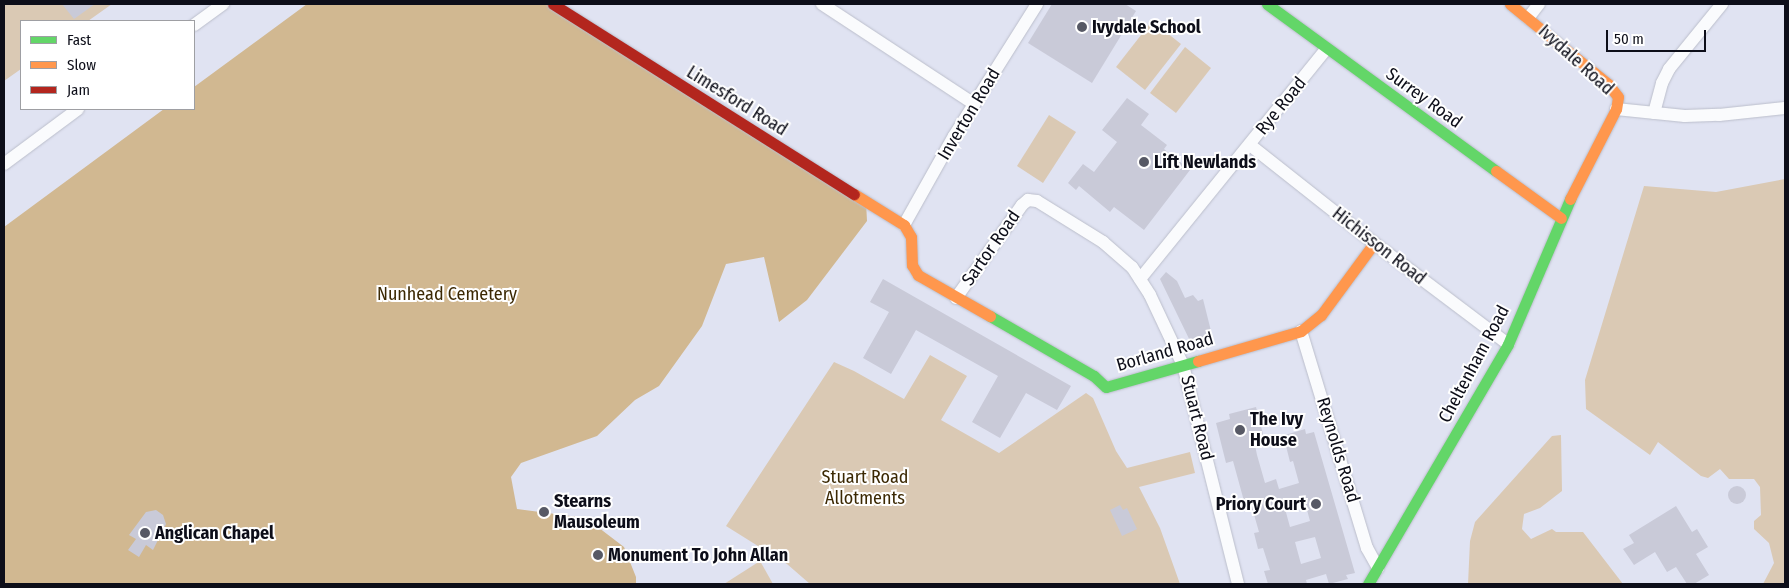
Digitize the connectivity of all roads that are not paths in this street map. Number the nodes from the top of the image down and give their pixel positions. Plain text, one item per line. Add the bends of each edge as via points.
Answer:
1 (223, 4) edge
2 (554, 4) edge
3 (822, 4) edge
4 (1037, 4) edge
5 (1268, 4) edge
6 (1510, 4) edge
7 (1539, 4) edge
8 (1722, 4) edge
9 (1528, 18) junction
10 (195, 24) edge
11 (1326, 49) junction
12 (1617, 103) junction
13 (974, 104) junction
14 (1785, 108) edge
15 (77, 110) edge
16 (1654, 113) junction
17 (1250, 145) junction
18 (4, 164) edge
19 (1028, 200) joint
20 (1562, 218) junction
21 (904, 225) junction
22 (1374, 243) junction
23 (1140, 279) junction
24 (956, 298) junction
25 (1301, 331) junction
26 (1508, 344) junction
27 (1183, 365) junction
28 (1378, 568) junction
29 (1238, 584) edge
30 (1368, 584) edge

1 - 10 street
2 - 21 street, Limesford Road
3 - 13 street
4 - 13 street, Inverton Road
5 - 11 street, Surrey Road
6 - 9 street, Ivydale Road
7 - 9 street
8 - 16 street via 1669,69
9 - 12 street, Ivydale Road via 1608,84
11 - 17 street, Rye Road
11 - 20 street, Surrey Road
12 - 16 street
12 - 20 street, Cheltenham Road
13 - 21 street, Inverton Road
14 - 16 street via 1719,115
15 - 18 street
17 - 22 street, Hichisson Road
17 - 23 street, Rye Road
19 - 23 street, Stuart Road via 1037,201 1103,242 1132,267
19 - 24 street, Sartor Road
20 - 26 street, Cheltenham Road
21 - 24 street, Borland Road via 911,237 914,271
22 - 25 street, Borland Road via 1321,315
22 - 26 street, Hichisson Road
23 - 27 street, Stuart Road
24 - 27 street, Borland Road via 1094,376 1106,387
25 - 27 street, Borland Road
25 - 28 street, Reynolds Road via 1367,548
26 - 28 street, Cheltenham Road
27 - 29 street, Stuart Road
28 - 30 street, Cheltenham Road

